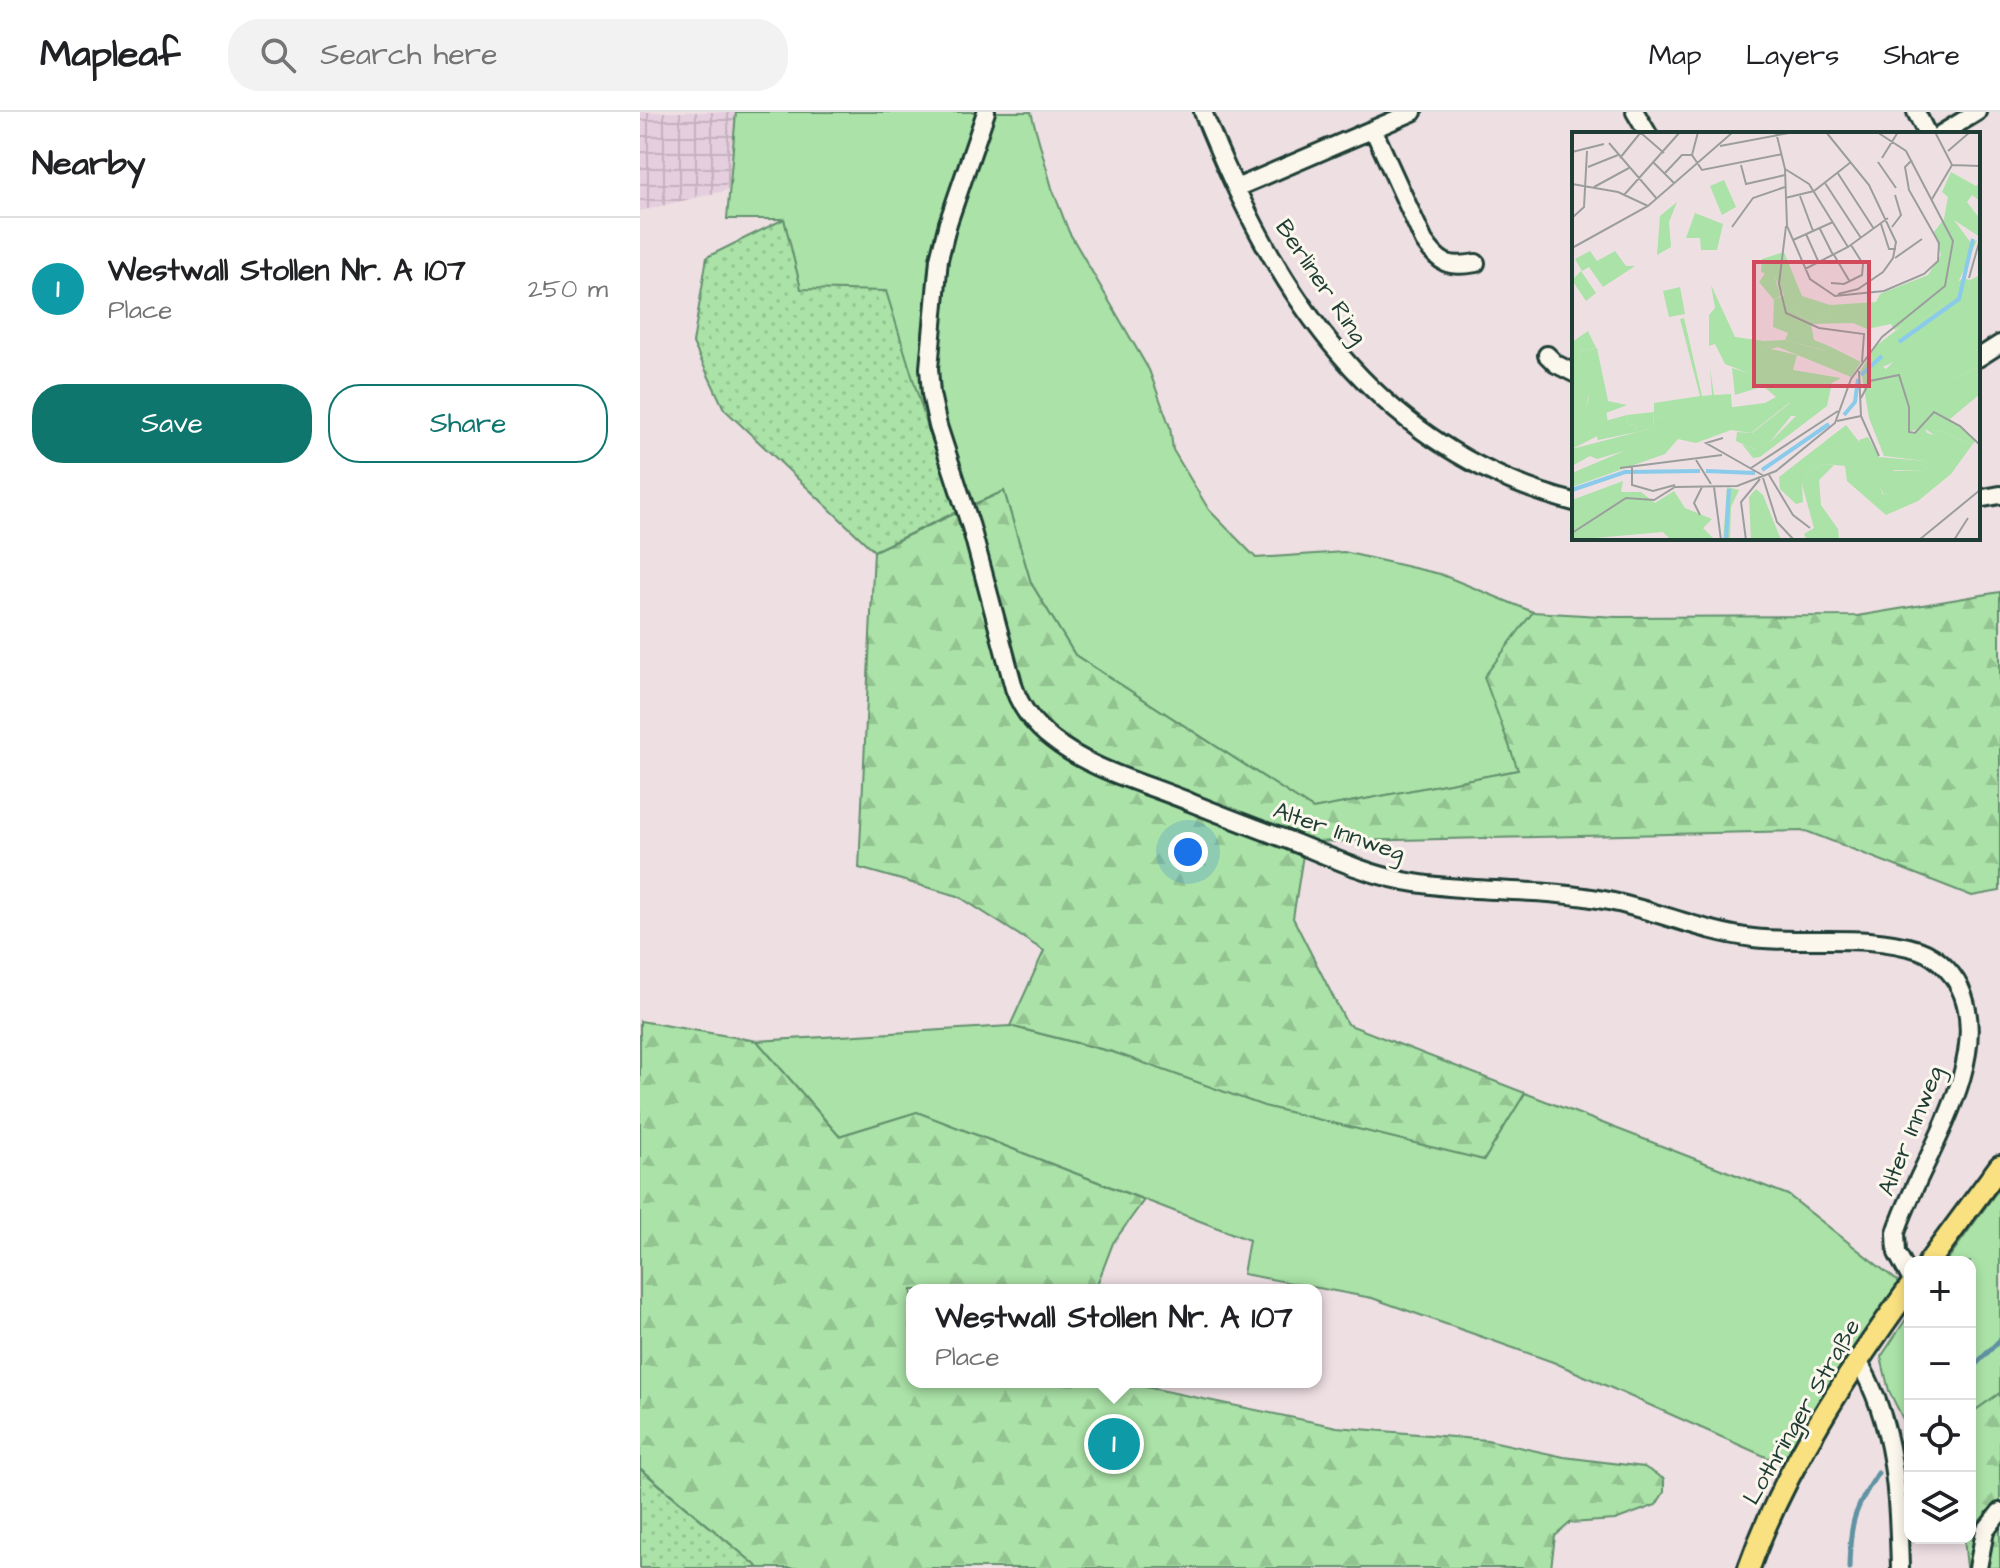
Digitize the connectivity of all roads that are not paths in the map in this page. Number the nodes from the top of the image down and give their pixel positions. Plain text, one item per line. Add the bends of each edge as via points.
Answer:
1 (986, 112) edge
2 (1203, 112) edge
3 (1411, 112) edge
4 (1635, 112) edge
5 (1916, 112) edge
6 (1977, 112) edge
7 (1373, 129) junction
8 (1647, 132) edge
9 (1926, 132) edge
10 (1944, 132) edge
11 (1236, 188) junction
12 (1476, 263) dead end
13 (2000, 344) edge
14 (1547, 355) dead end
15 (1980, 357) edge
16 (1572, 372) edge
17 (1572, 488) edge
18 (2000, 495) edge
19 (1556, 498) junction
20 (1980, 499) edge
21 (1572, 502) edge
22 (2000, 1166) edge
23 (1933, 1256) edge
24 (1904, 1266) edge
25 (1904, 1296) edge
26 (1858, 1361) junction
27 (2000, 1512) edge
28 (1749, 1568) edge
29 (1900, 1568) edge
30 (1978, 1568) edge

1 - 24 street, Alter Innweg via 939,259 931,394 1014,688 1036,725 1109,771 1321,855 1401,880 1597,899 1721,933 1906,946 1934,956 1963,995 1966,1052 1960,1085 1896,1233
2 - 11 street, Berliner Ring
3 - 7 street
4 - 8 street
5 - 9 street
6 - 10 street
7 - 11 street
7 - 12 street via 1435,257 1459,266
11 - 19 street, Berliner Ring via 1272,257 1327,340 1377,396 1468,461
13 - 15 street
14 - 16 street
17 - 19 street
18 - 20 street
19 - 21 street, Berliner Ring
22 - 23 main road
25 - 26 main road, Lothringer Straße
26 - 28 main road, Lothringer Straße via 1785,1485
26 - 29 street via 1878,1402 1893,1458
27 - 30 street via 1985,1531

